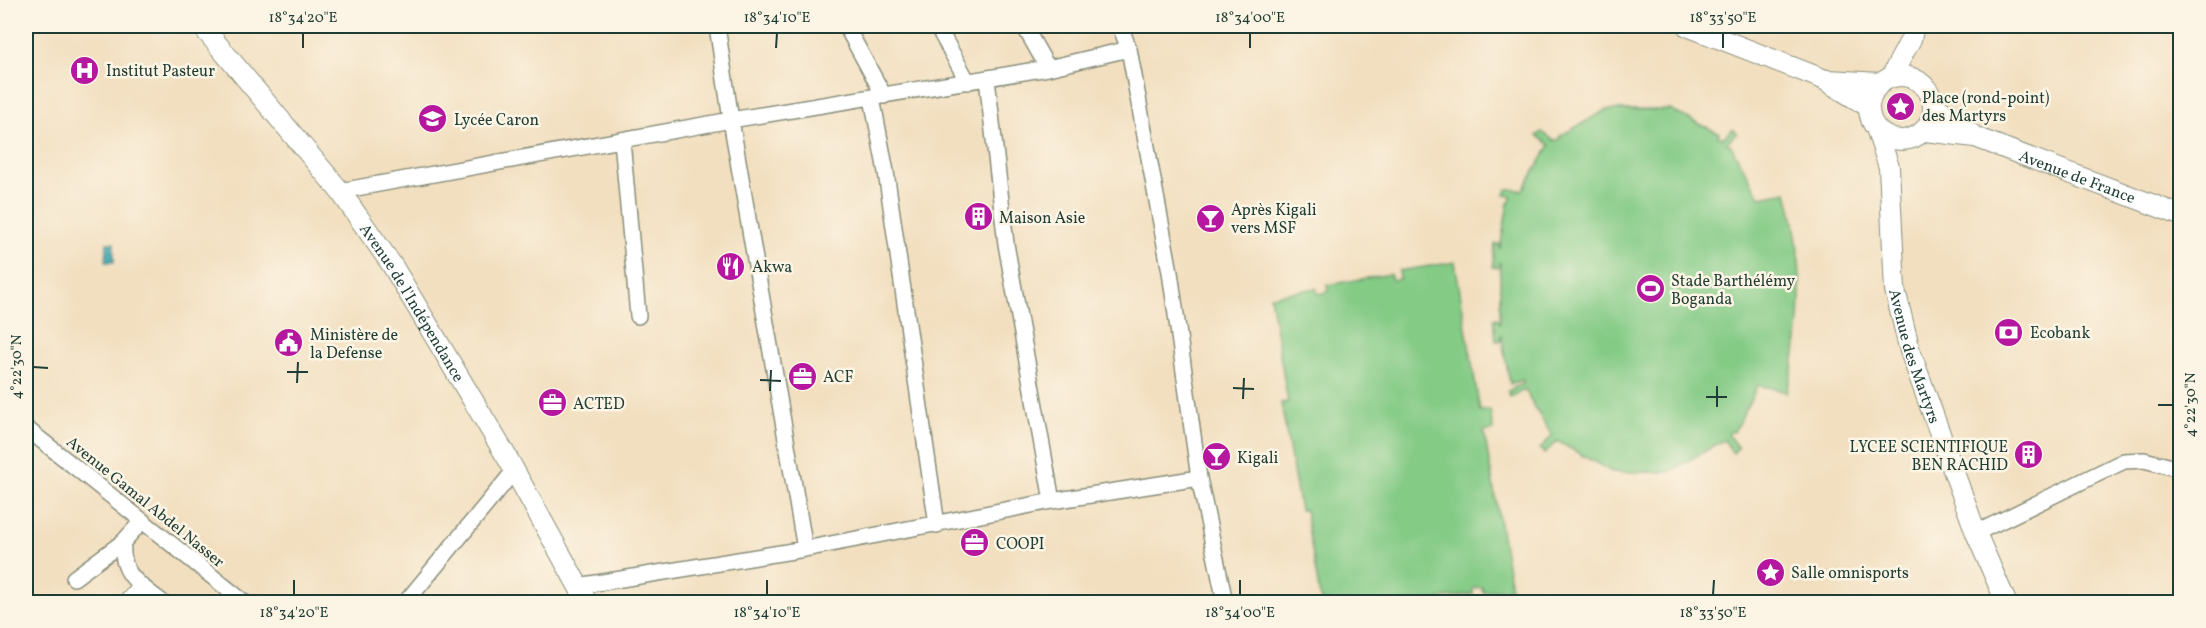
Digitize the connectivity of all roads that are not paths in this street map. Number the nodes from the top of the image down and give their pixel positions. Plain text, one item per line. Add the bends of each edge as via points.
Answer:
1 (202, 26) edge
2 (717, 26) edge
3 (846, 26) edge
4 (937, 26) edge
5 (1024, 26) edge
6 (1687, 26) edge
7 (1123, 27) edge
8 (1912, 32) edge
9 (1129, 49) junction
10 (1048, 68) junction
11 (987, 79) junction
12 (1823, 80) junction
13 (1886, 80) junction
14 (968, 81) junction
15 (1921, 82) junction
16 (878, 97) junction
17 (1934, 105) junction
18 (1869, 107) junction
19 (731, 120) junction
20 (1877, 131) junction
21 (1917, 135) junction
22 (1975, 137) junction
23 (622, 140) junction
24 (1889, 167) junction
25 (340, 191) junction
26 (2181, 215) edge
27 (638, 316) dead end
28 (26, 428) edge
29 (2181, 469) edge
30 (514, 471) junction
31 (1199, 478) junction
32 (1052, 501) junction
33 (142, 521) junction
34 (937, 525) junction
35 (1976, 533) junction
36 (123, 542) junction
37 (805, 549) junction
38 (74, 578) dead end
39 (141, 586) junction
40 (582, 594) edge
41 (126, 603) edge
42 (162, 603) edge
43 (244, 603) edge
44 (406, 603) edge
45 (1226, 603) edge
46 (2006, 603) edge

1 - 25 main road, Avenue de l'Indépendance
2 - 19 street
3 - 16 street
4 - 14 street
5 - 10 street
6 - 12 main road
7 - 9 street
8 - 13 main road
8 - 15 main road
9 - 10 street
9 - 31 street via 1170,272
10 - 11 street
11 - 14 street
11 - 32 street via 1006,244
12 - 13 main road
12 - 18 main road
13 - 15 main road via 1907,76
13 - 18 main road via 1874,91
14 - 16 street
15 - 17 main road
16 - 19 street
16 - 34 street
17 - 21 main road via 1933,118
17 - 22 main road, Avenue de France
18 - 20 main road
19 - 23 street
19 - 37 street
20 - 21 main road via 1887,138
20 - 24 main road, Avenue des Martyrs
21 - 22 main road, Avenue de France
21 - 24 main road
22 - 26 main road, Avenue de France
23 - 25 street
23 - 27 street
24 - 35 main road, Avenue des Martyrs via 1895,290 1910,351
25 - 30 main road, Avenue de l'Indépendance via 392,265
28 - 33 street, Avenue Gamal Abdel Nasser
29 - 35 street via 2144,460 2124,461
30 - 40 main road, Avenue de l'Indépendance
30 - 44 street
31 - 32 street
31 - 45 street
32 - 34 street
33 - 36 street
33 - 43 street, Avenue Gamal Abdel Nasser
34 - 37 street
35 - 46 main road, Avenue des Martyrs
36 - 38 street
36 - 39 street via 124,565
37 - 40 street
39 - 41 street
39 - 42 street

